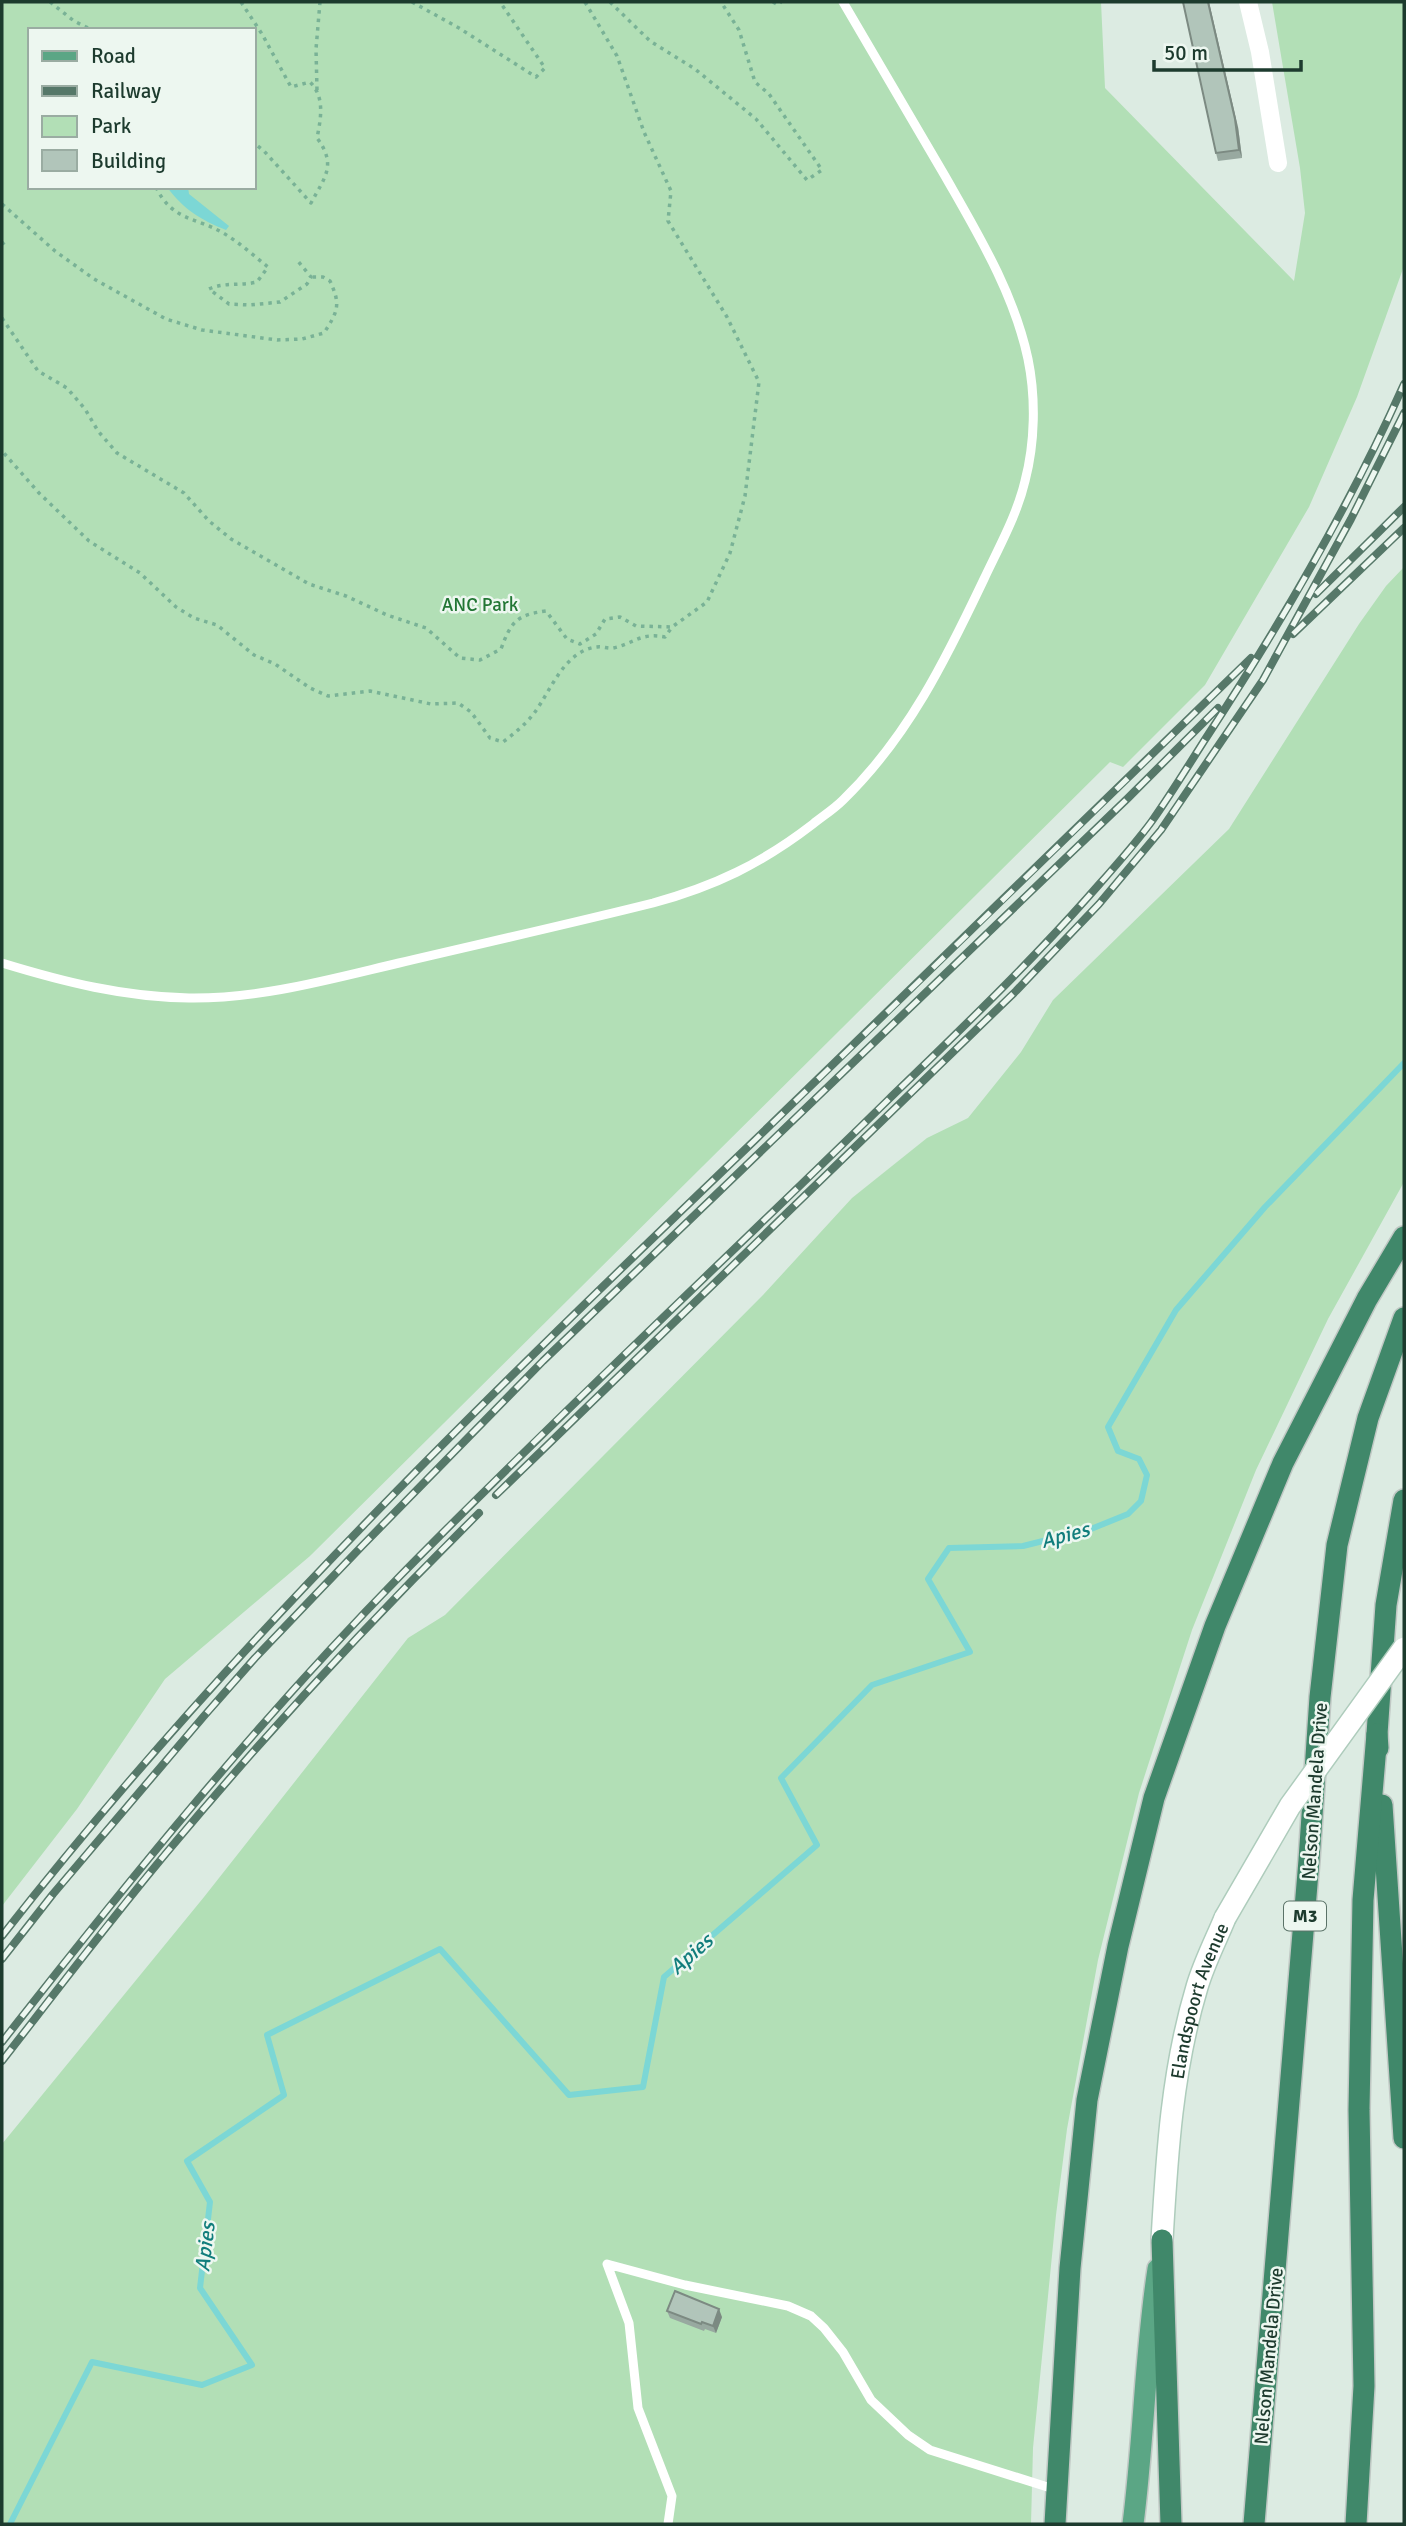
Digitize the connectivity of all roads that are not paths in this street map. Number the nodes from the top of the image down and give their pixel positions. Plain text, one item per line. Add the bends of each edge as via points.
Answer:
1 (843, 2) edge
2 (1248, 2) edge
3 (1278, 163) dead end
4 (2, 963) edge
5 (1404, 1237) edge
6 (1404, 1318) edge
7 (1404, 1500) edge
8 (1404, 1648) edge
9 (1377, 1734) junction
10 (1404, 2138) edge
11 (1162, 2240) junction
12 (1057, 2491) junction
13 (668, 2524) edge
14 (1055, 2524) edge
15 (1133, 2524) edge
16 (1171, 2524) edge
17 (1254, 2524) edge
18 (1356, 2524) edge

1 - 4 lane via 982,241 1014,307 1029,360 1033,411 1025,483 1010,524 933,683 898,738 842,801 793,839 738,873 696,891 641,906 303,985 234,996 190,998 102,991
2 - 3 street
5 - 12 highway via 1283,1463 1214,1626 1154,1798 1087,2100 1070,2268
6 - 17 highway, Nelson Mandela Drive / M3 via 1368,1418 1337,1545 1320,1698
7 - 9 highway via 1387,1605
8 - 11 main road, Elandspoort Avenue, bridge via 1290,1806 1226,1918 1198,1984 1177,2071
9 - 10 highway
9 - 18 highway via 1363,1900 1359,2110 1364,2386
11 - 15 main road via 1149,2323
11 - 16 highway
12 - 13 lane via 930,2449 908,2435 871,2400 843,2352 811,2316 788,2306 607,2264 629,2323 638,2408 672,2496
12 - 14 highway

